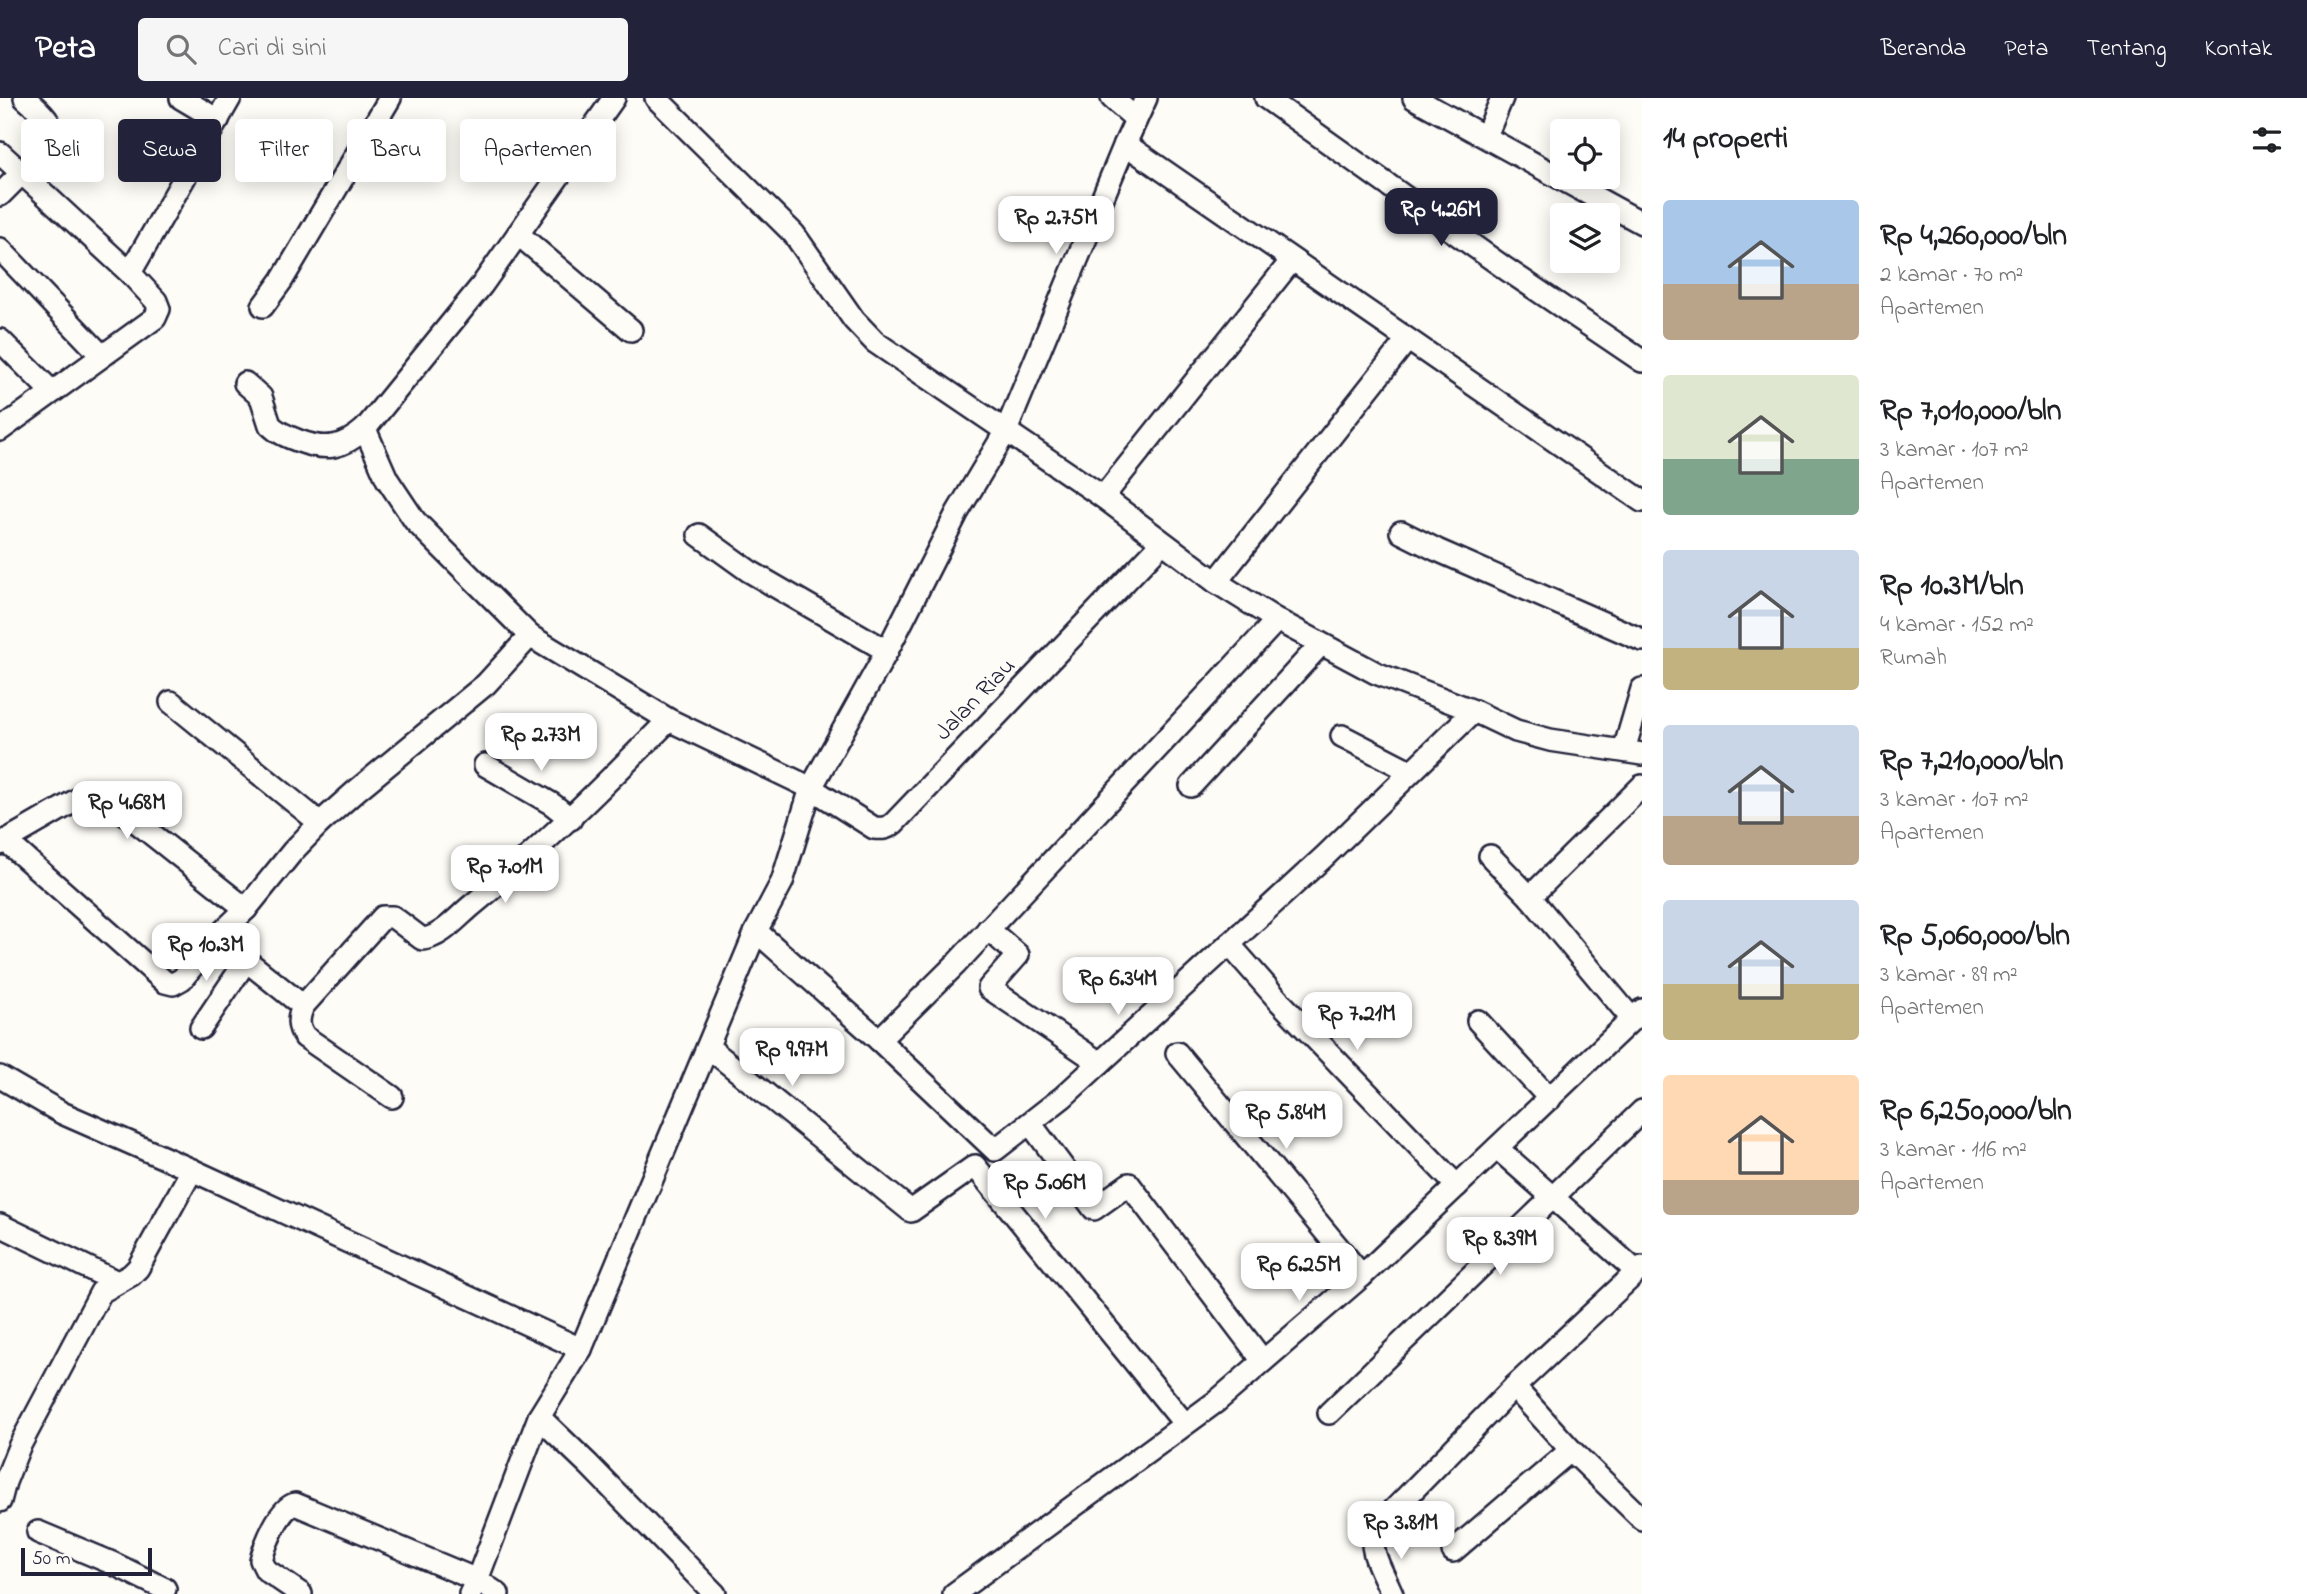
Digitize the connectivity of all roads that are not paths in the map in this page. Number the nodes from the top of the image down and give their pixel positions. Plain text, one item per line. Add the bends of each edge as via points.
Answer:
1 (25, 98) edge
2 (181, 98) edge
3 (230, 98) edge
4 (390, 98) edge
5 (614, 98) edge
6 (1112, 98) edge
7 (1146, 98) edge
8 (1266, 98) edge
9 (1414, 98) edge
10 (1502, 98) edge
11 (667, 101) edge
12 (216, 119) edge
13 (219, 119) edge
14 (1136, 119) junction
15 (1486, 136) junction
16 (1125, 144) junction
17 (0, 153) edge
18 (20, 174) junction
19 (182, 182) edge
20 (0, 195) edge
21 (1642, 223) edge
22 (518, 233) junction
23 (0, 249) edge
24 (1292, 260) junction
25 (130, 273) junction
26 (263, 306) dead end
27 (631, 330) dead end
28 (0, 340) edge
29 (1407, 340) junction
30 (102, 355) junction
31 (1642, 362) edge
32 (246, 383) dead end
33 (52, 392) junction
34 (365, 429) junction
35 (0, 430) edge
36 (1006, 431) junction
37 (1103, 498) junction
38 (1642, 501) edge
39 (1401, 532) dead end
40 (699, 536) dead end
41 (1162, 543) junction
42 (1216, 582) junction
43 (1277, 621) junction
44 (530, 636) junction
45 (1642, 640) edge
46 (1321, 644) junction
47 (887, 651) junction
48 (1642, 689) edge
49 (171, 702) dead end
50 (1474, 711) junction
51 (669, 720) junction
52 (1342, 736) dead end
53 (1633, 752) edge
54 (485, 765) dead end
55 (1410, 771) junction
56 (1191, 786) dead end
57 (1642, 786) edge
58 (811, 788) junction
59 (571, 819) junction
60 (320, 823) junction
61 (3, 843) edge
62 (1490, 856) dead end
63 (1530, 897) junction
64 (246, 909) junction
65 (988, 929) junction
66 (756, 931) junction
67 (217, 937) junction
68 (1229, 944) junction
69 (246, 961) junction
70 (303, 1006) junction
71 (1637, 1014) edge
72 (1478, 1021) dead end
73 (201, 1028) dead end
74 (879, 1040) junction
75 (708, 1047) junction
76 (1177, 1053) dead end
77 (1100, 1063) junction
78 (0, 1077) edge
79 (392, 1097) dead end
80 (1550, 1099) junction
81 (1642, 1111) edge
82 (1030, 1123) junction
83 (1497, 1148) junction
84 (995, 1150) junction
85 (975, 1166) junction
86 (192, 1170) junction
87 (1457, 1186) junction
88 (1553, 1197) junction
89 (0, 1225) edge
90 (1639, 1270) edge
91 (1362, 1276) junction
92 (117, 1282) junction
93 (581, 1349) junction
94 (1263, 1361) junction
95 (1514, 1387) junction
96 (1329, 1413) dead end
97 (539, 1418) junction
98 (1184, 1423) junction
99 (1571, 1450) junction
100 (0, 1500) edge
101 (1642, 1519) edge
102 (38, 1532) dead end
103 (1453, 1551) dead end
104 (474, 1587) edge
105 (166, 1592) edge
106 (962, 1592) edge
107 (301, 1594) edge
108 (498, 1594) edge
109 (715, 1594) edge
110 (1392, 1594) edge

1 - 18 street via 47,119 53,138
2 - 12 street
3 - 13 street
4 - 26 street
5 - 22 street
6 - 14 street
7 - 14 street
8 - 31 street
9 - 15 street
10 - 15 street
11 - 36 street via 794,234 874,342
14 - 16 street
15 - 21 street
16 - 24 street
16 - 36 street
17 - 18 street
18 - 20 street
18 - 25 street
19 - 25 street
22 - 27 street
22 - 34 street via 482,285
23 - 30 street
24 - 29 street
24 - 37 street
25 - 30 street via 159,309 155,318
28 - 33 street
29 - 38 street
29 - 42 street
30 - 33 street
32 - 34 street via 261,397 271,428 288,437 338,446
33 - 35 street
34 - 44 street, Jalan Riau via 387,479 415,521
36 - 37 street
36 - 47 street via 951,523
37 - 41 street
39 - 45 street
40 - 47 street via 749,571
41 - 42 street
41 - 58 street, Jalan Riau via 889,827 874,828
42 - 43 street
43 - 46 street
43 - 65 street
44 - 51 street, Jalan Riau
44 - 60 street via 486,684
46 - 50 street via 1376,673
46 - 56 street
47 - 58 street
48 - 53 street
49 - 60 street
50 - 53 street via 1516,731 1550,740
50 - 55 street
51 - 58 street, Jalan Riau
51 - 59 street
52 - 55 street
54 - 59 street
55 - 68 street
57 - 63 street
58 - 66 street via 782,883
59 - 70 street via 431,937 418,937 393,917 379,920
60 - 64 street
61 - 64 street via 80,798 102,797
61 - 67 street via 165,982 179,982
62 - 63 street
63 - 71 street
64 - 67 street
65 - 74 street
65 - 77 street via 1017,955 989,988
66 - 74 street
66 - 75 street
67 - 69 street
68 - 77 street
68 - 87 street
69 - 70 street
69 - 73 street
70 - 79 street via 298,1026 305,1037
71 - 80 street
72 - 80 street
74 - 84 street
75 - 85 street via 911,1211
75 - 93 street
76 - 91 street
77 - 82 street
78 - 86 street via 62,1113
80 - 83 street
81 - 88 street
82 - 84 street
82 - 94 street via 1094,1209 1129,1184
83 - 87 street
83 - 88 street
84 - 85 street
85 - 98 street
86 - 92 street via 138,1268
86 - 93 street
87 - 91 street
88 - 90 street
88 - 96 street
89 - 92 street
90 - 95 street
91 - 94 street
92 - 100 street via 101,1292 34,1415
93 - 97 street
94 - 98 street
95 - 99 street
95 - 110 street via 1374,1530 1373,1551
97 - 104 street
97 - 109 street
98 - 106 street
99 - 101 street
99 - 103 street
102 - 105 street
104 - 107 street via 295,1504 281,1514 261,1560 266,1570
104 - 108 street

